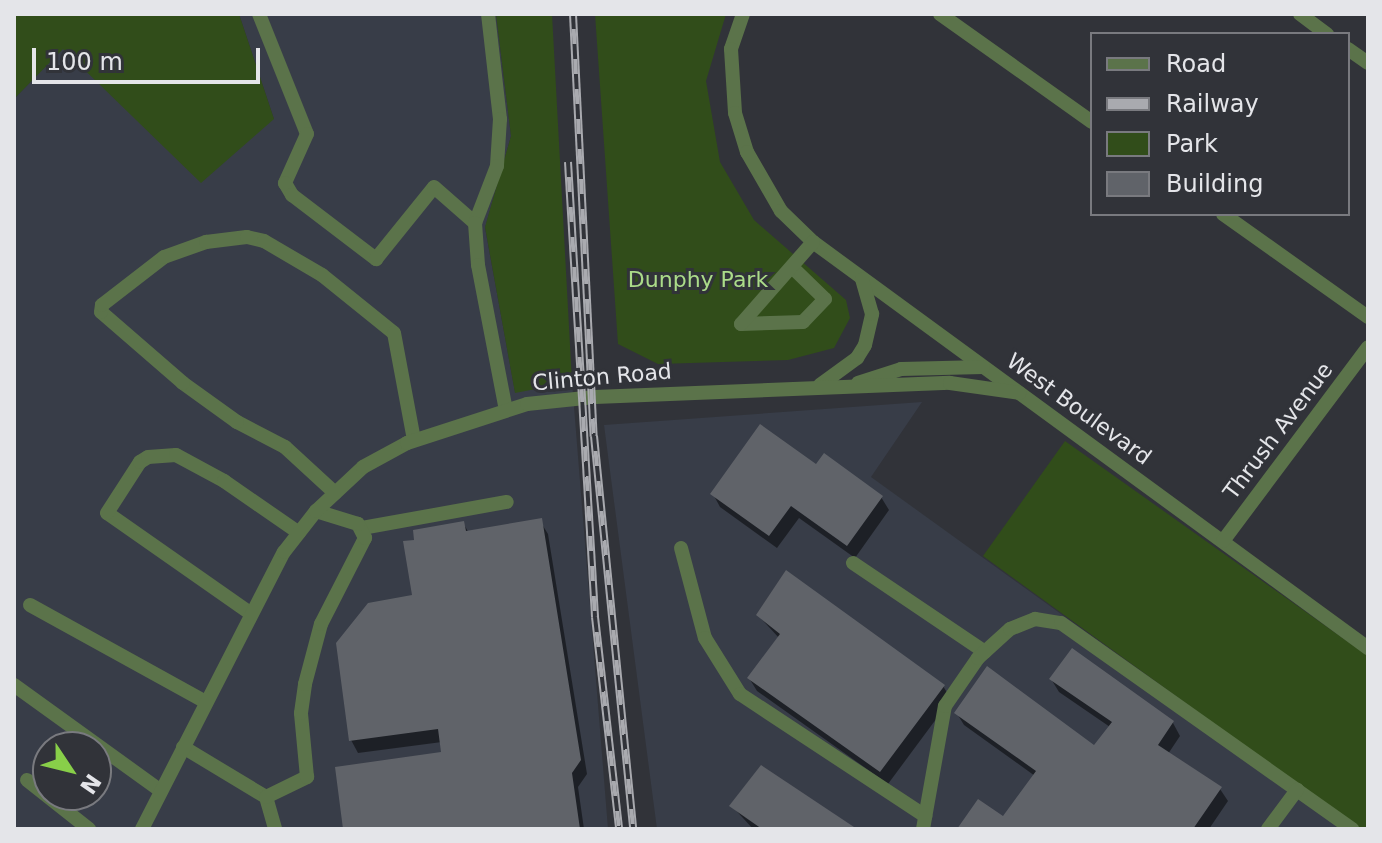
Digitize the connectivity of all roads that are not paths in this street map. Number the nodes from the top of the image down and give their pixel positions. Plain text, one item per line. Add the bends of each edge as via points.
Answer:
1 (259, 14) edge
2 (488, 14) edge
3 (743, 14) edge
4 (940, 14) edge
5 (1300, 14) edge
6 (1324, 32) edge
7 (1350, 50) edge
8 (1368, 63) edge
9 (1090, 121) edge
10 (1226, 216) edge
11 (475, 223) junction
12 (813, 242) junction
13 (794, 269) junction
14 (860, 275) junction
15 (1368, 317) edge
16 (1368, 347) edge
17 (953, 365) junction
18 (983, 367) junction
19 (950, 383) junction
20 (820, 385) junction
21 (852, 386) junction
22 (1019, 393) junction
23 (506, 410) junction
24 (414, 440) junction
25 (335, 493) junction
26 (507, 502) dead end
27 (316, 511) junction
28 (362, 528) junction
29 (299, 533) junction
30 (1223, 541) junction
31 (681, 548) dead end
32 (853, 563) dead end
33 (30, 605) dead end
34 (250, 613) junction
35 (1368, 648) edge
36 (985, 652) junction
37 (14, 685) edge
38 (206, 702) junction
39 (183, 747) junction
40 (27, 780) dead end
41 (1297, 790) junction
42 (161, 791) junction
43 (266, 797) junction
44 (924, 822) edge
45 (89, 829) edge
46 (142, 829) edge
47 (275, 829) edge
48 (1268, 829) edge
49 (1352, 829) edge

1 - 11 street via 307,134 285,183 292,195 376,259 434,187
2 - 11 street via 500,119 497,166
3 - 12 street, West Boulevard via 731,49 741,137 771,198
4 - 9 street
5 - 6 street
7 - 8 street
10 - 15 street
11 - 23 street
12 - 13 street
12 - 14 street, West Boulevard
13 - 13 street via 779,285 741,324 803,322 825,299
14 - 18 street, West Boulevard
14 - 20 street via 872,314 865,345 857,358
16 - 30 street, Thrush Avenue
17 - 18 street, Clinton Road
17 - 19 street
17 - 21 street, Clinton Road via 901,369
18 - 22 street, West Boulevard
19 - 21 street, Clinton Road
19 - 22 street, Clinton Road
20 - 21 street, Clinton Road
20 - 23 street, Clinton Road via 580,398
22 - 30 street, West Boulevard
23 - 24 street, Clinton Road
24 - 25 street, Clinton Road via 363,467
24 - 25 street via 394,333 322,275 264,241 247,237 206,242 164,257 102,305 101,312 183,383 237,422 285,447
25 - 27 street, Clinton Road
26 - 28 street
27 - 28 street
27 - 29 street, Clinton Road
28 - 43 street via 363,548 321,624 305,684 301,713 307,777
29 - 34 street, Clinton Road
29 - 34 street via 176,455 140,462 107,513
30 - 35 street, West Boulevard
31 - 44 street via 705,638 740,694
32 - 36 street
33 - 38 street
34 - 38 street, Clinton Road
36 - 41 street via 1021,624 1035,619 1061,623
36 - 44 street via 945,706
37 - 42 street
38 - 39 street, Clinton Road
39 - 42 street, Clinton Road
39 - 43 street
40 - 45 street
41 - 48 street
41 - 49 street
42 - 46 street, Clinton Road
43 - 47 street

